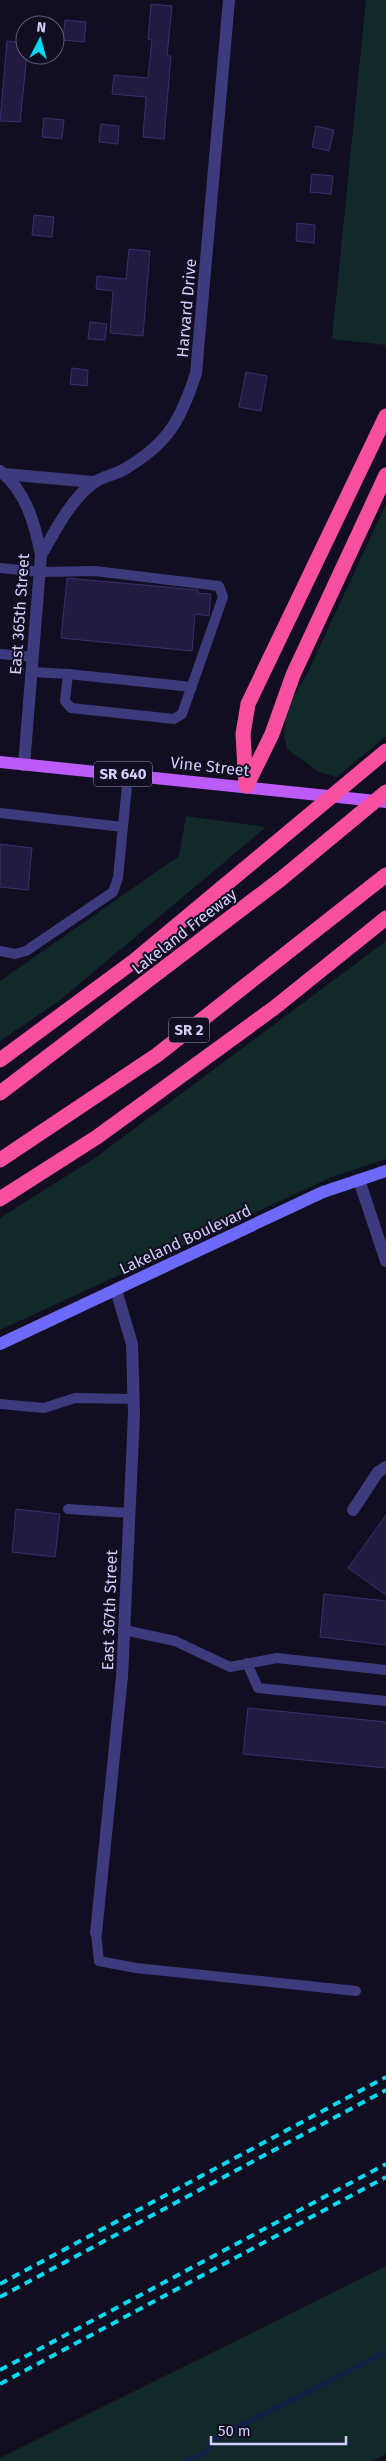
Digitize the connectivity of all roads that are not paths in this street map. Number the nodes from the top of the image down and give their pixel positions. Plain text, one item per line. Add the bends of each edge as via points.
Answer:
1 (229, 0) edge
2 (386, 416) edge
3 (2, 473) edge
4 (386, 475) edge
5 (93, 482) junction
6 (42, 554) junction
7 (0, 568) edge
8 (40, 572) junction
9 (0, 654) edge
10 (33, 657) junction
11 (32, 672) junction
12 (68, 674) junction
13 (192, 687) junction
14 (386, 752) edge
15 (0, 762) edge
16 (24, 765) junction
17 (128, 775) junction
18 (246, 786) junction
19 (386, 792) edge
20 (386, 802) edge
21 (0, 813) edge
22 (123, 827) junction
23 (386, 875) edge
24 (386, 918) edge
25 (0, 950) edge
26 (0, 1060) edge
27 (0, 1093) edge
28 (0, 1160) edge
29 (386, 1172) edge
30 (359, 1180) junction
31 (0, 1199) edge
32 (386, 1261) edge
33 (116, 1290) junction
34 (0, 1344) edge
35 (134, 1399) junction
36 (0, 1404) edge
37 (386, 1467) edge
38 (68, 1509) dead end
39 (353, 1510) dead end
40 (129, 1513) junction
41 (124, 1630) junction
42 (247, 1664) junction
43 (386, 1670) edge
44 (386, 1701) edge
45 (96, 1932) joint
46 (356, 1991) dead end

1 - 5 street, Harvard Drive via 196,373 185,408 170,434 145,456
2 - 18 highway via 248,704 243,734
3 - 5 street, East 365th Street
3 - 6 street, East 365th Street via 22,497 35,525
4 - 18 highway via 293,675 272,734
5 - 6 street, Harvard Drive via 70,506
6 - 8 street, East 365th Street
7 - 8 lane
8 - 10 street, East 365th Street
8 - 13 lane via 95,571 219,586 223,597
9 - 10 lane
10 - 11 street, East 365th Street
11 - 12 lane
11 - 16 street, East 365th Street
12 - 13 lane
12 - 13 lane via 65,701 71,708 174,719 182,714
14 - 26 highway via 134,961
15 - 16 main road, Vine Street / SR 640
16 - 17 main road, Vine Street / SR 640
17 - 18 main road, Vine Street / SR 640
17 - 22 lane
18 - 20 main road, Vine Street / SR 640
19 - 27 highway, Lakeland Freeway via 281,879
21 - 22 lane
22 - 25 lane via 118,878 113,892 26,952 15,954
23 - 28 highway, SR 2 via 156,1055
24 - 31 highway via 274,1008 97,1137
29 - 30 street, Lakeland Boulevard
30 - 32 street
30 - 33 street, Lakeland Boulevard via 323,1192
33 - 34 street, Lakeland Boulevard
33 - 35 street, East 367th Street via 132,1344
35 - 36 lane via 74,1398 44,1408
35 - 40 street, East 367th Street
37 - 39 street via 378,1472
38 - 40 lane
40 - 41 street, East 367th Street
41 - 42 lane via 175,1641 230,1666
41 - 45 street, East 367th Street
42 - 43 lane via 277,1658
42 - 44 lane via 258,1688
45 - 46 lane via 99,1962

